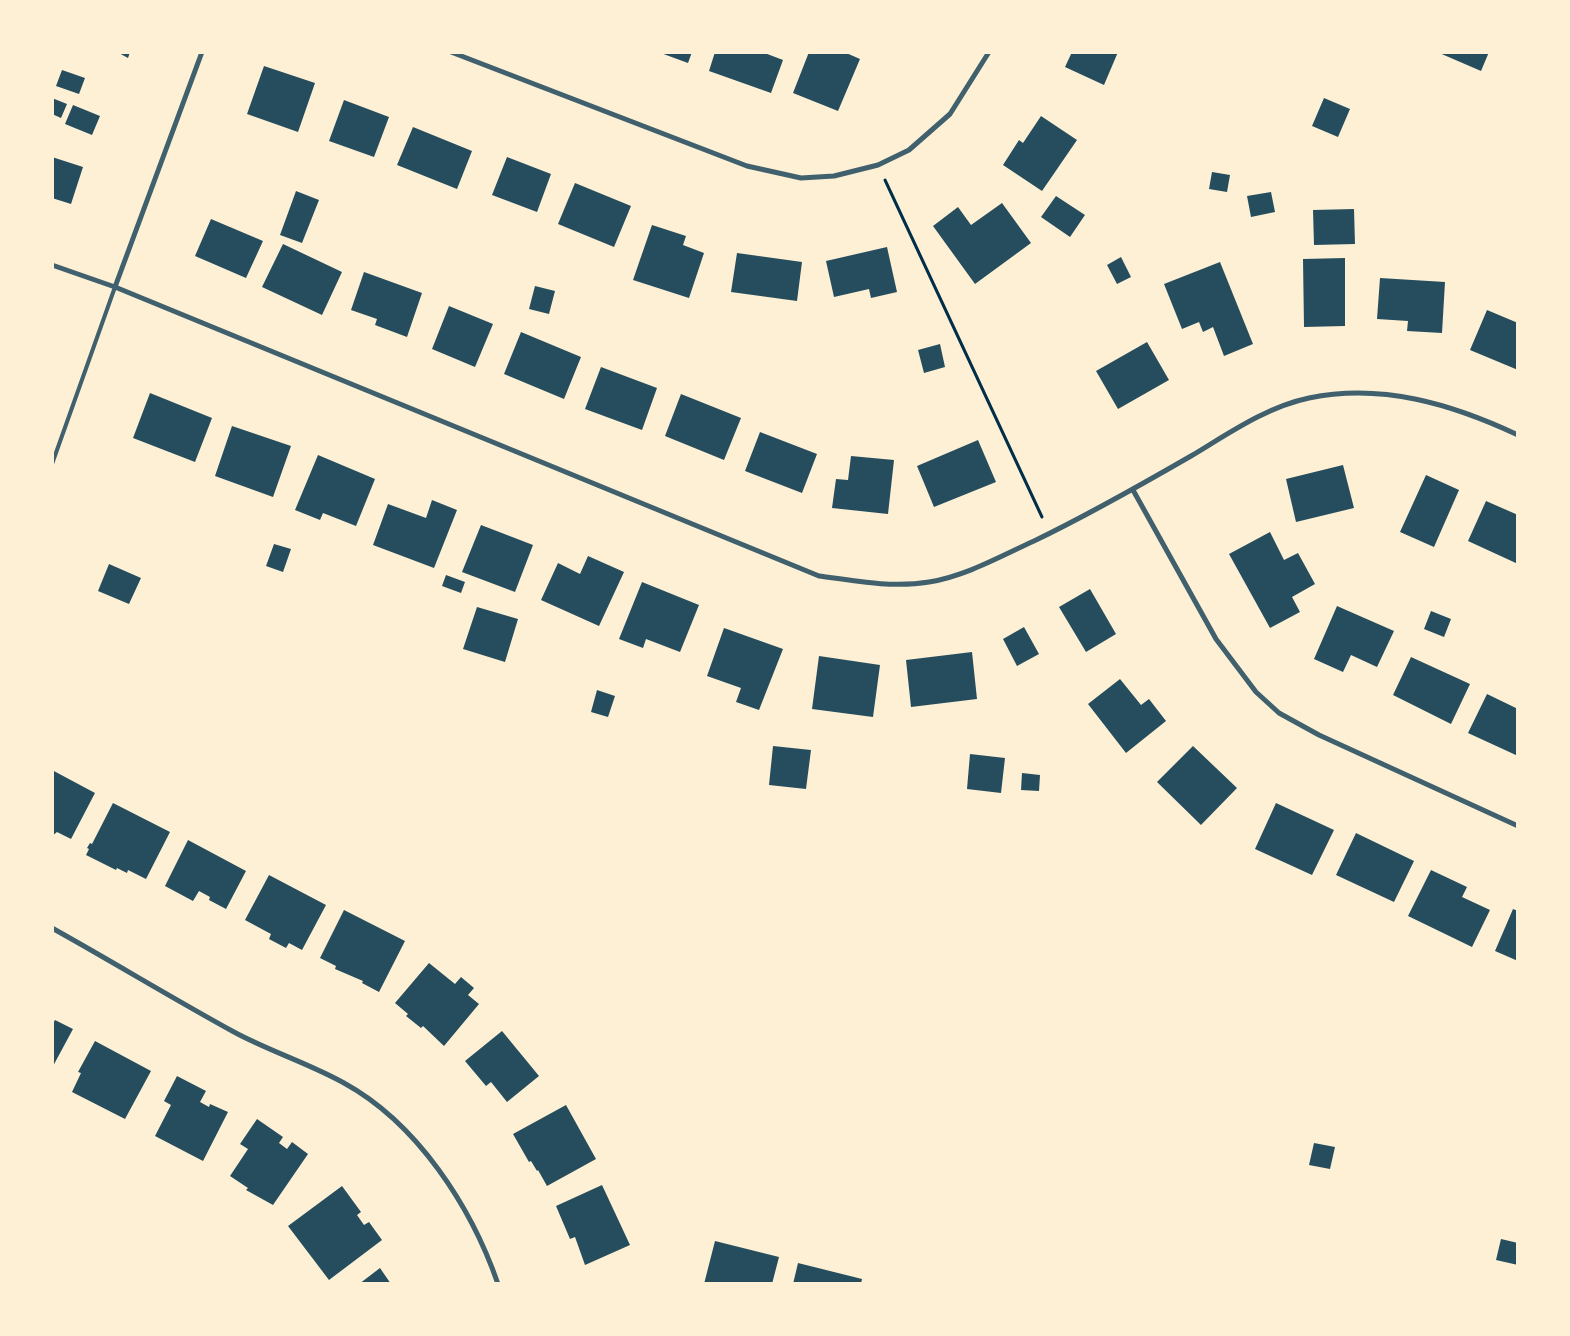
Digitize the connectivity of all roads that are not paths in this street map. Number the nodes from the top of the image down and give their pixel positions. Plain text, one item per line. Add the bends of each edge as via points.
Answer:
1 (202, 52) edge
2 (451, 52) edge
3 (989, 52) edge
4 (52, 265) edge
5 (115, 287) junction
6 (1518, 436) edge
7 (52, 464) edge
8 (1132, 490) junction
9 (1518, 826) edge
10 (52, 928) edge
11 (498, 1284) edge

1 - 5 street
2 - 3 street via 747,166 801,178 834,176 878,165 909,150 950,114
4 - 5 street
5 - 7 lane
5 - 8 street via 820,576 876,583 929,582 981,566
6 - 8 street via 1451,407 1399,395 1349,393 1308,398 1267,411
8 - 9 street via 1216,640 1256,692 1280,713 1319,735
10 - 11 street via 235,1032 345,1083 393,1118 437,1166 466,1210

